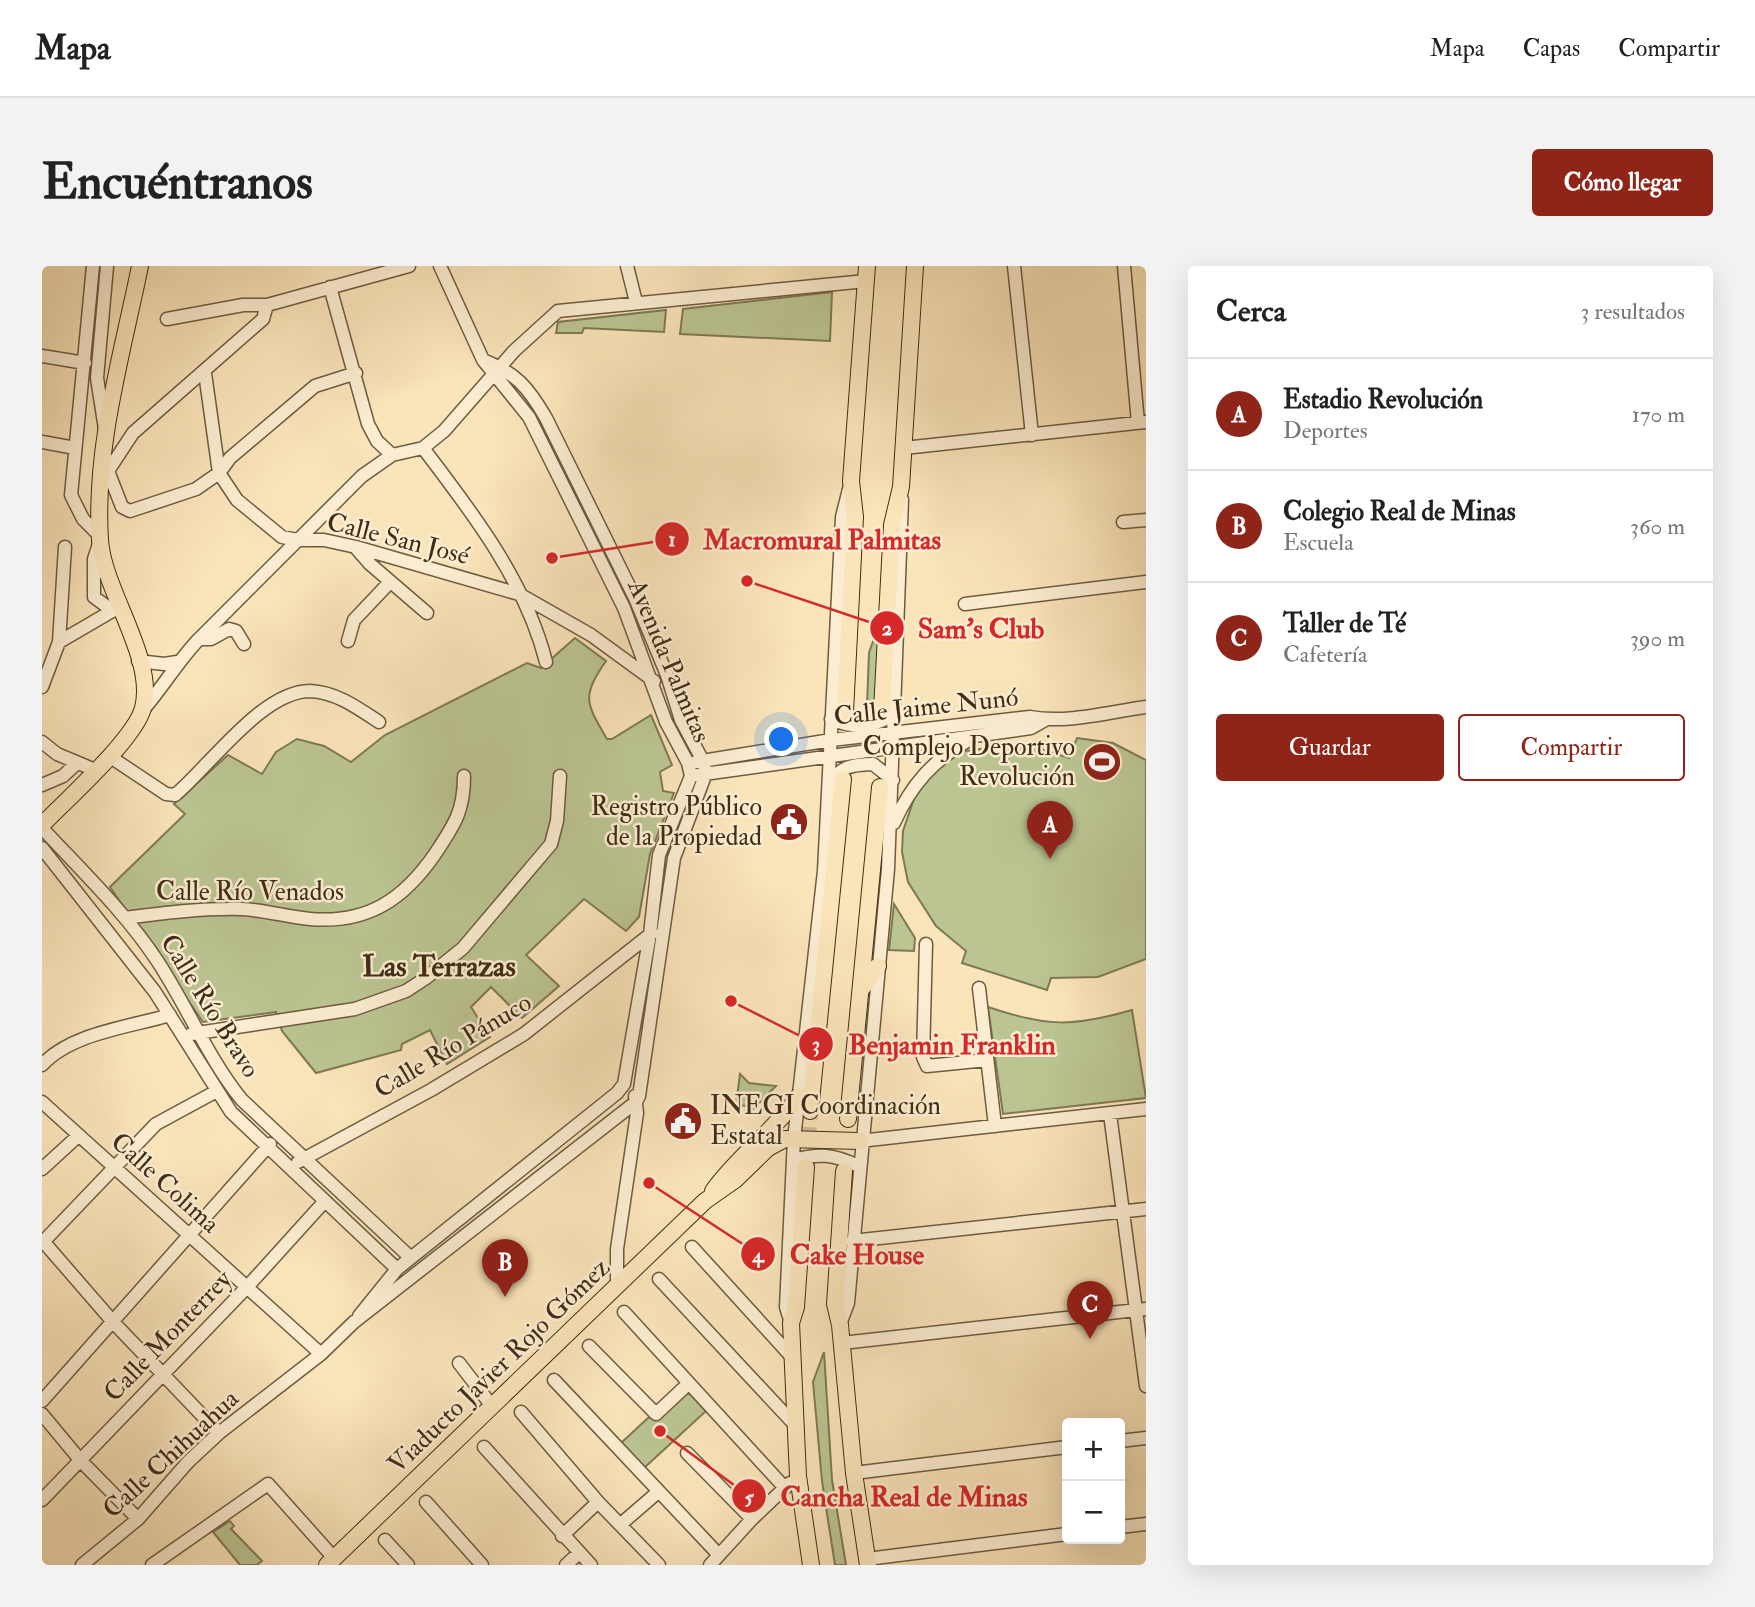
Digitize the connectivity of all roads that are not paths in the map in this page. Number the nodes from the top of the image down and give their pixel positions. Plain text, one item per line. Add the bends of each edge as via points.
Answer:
1 (92, 266) edge
2 (107, 266) edge
3 (139, 266) edge
4 (409, 266) edge
5 (440, 266) edge
6 (627, 266) edge
7 (915, 266) edge
8 (1014, 266) edge
9 (1124, 266) edge
10 (375, 270) edge
11 (867, 274) edge
12 (330, 287) junction
13 (636, 302) junction
14 (267, 305) junction
15 (167, 319) dead end
16 (42, 356) edge
17 (85, 363) junction
18 (498, 372) junction
19 (205, 373) junction
20 (356, 373) junction
21 (1142, 423) edge
22 (1031, 435) junction
23 (107, 436) junction
24 (42, 442) edge
25 (75, 448) junction
26 (424, 448) junction
27 (904, 448) junction
28 (391, 455) junction
29 (104, 472) junction
30 (219, 473) junction
31 (1146, 520) edge
32 (1123, 522) dead end
33 (100, 538) junction
34 (298, 540) junction
35 (65, 547) dead end
36 (356, 547) junction
37 (390, 582) junction
38 (1146, 582) edge
39 (519, 594) junction
40 (965, 604) dead end
41 (117, 608) junction
42 (427, 613) dead end
43 (199, 639) junction
44 (348, 641) dead end
45 (60, 642) junction
46 (244, 644) dead end
47 (138, 661) junction
48 (177, 662) junction
49 (546, 662) dead end
50 (42, 667) edge
51 (667, 676) junction
52 (653, 682) junction
53 (43, 684) edge
54 (1146, 706) edge
55 (143, 710) junction
56 (889, 711) junction
57 (838, 715) junction
58 (1045, 720) junction
59 (379, 722) dead end
60 (894, 732) junction
61 (976, 735) junction
62 (831, 740) junction
63 (42, 742) edge
64 (894, 747) junction
65 (109, 756) junction
66 (830, 756) junction
67 (76, 764) junction
68 (704, 767) junction
69 (689, 769) junction
70 (95, 770) junction
71 (464, 776) dead end
72 (560, 776) dead end
73 (836, 783) junction
74 (887, 783) junction
75 (42, 785) edge
76 (42, 826) edge
77 (891, 830) junction
78 (42, 848) edge
79 (125, 918) junction
80 (665, 921) junction
81 (830, 933) junction
82 (650, 934) junction
83 (867, 939) junction
84 (926, 944) dead end
85 (878, 962) junction
86 (815, 965) junction
87 (979, 988) dead end
88 (861, 989) junction
89 (823, 994) junction
90 (170, 1015) junction
91 (197, 1033) junction
92 (181, 1036) junction
93 (630, 1060) junction
94 (987, 1060) junction
95 (42, 1065) edge
96 (215, 1092) junction
97 (799, 1096) junction
98 (42, 1102) edge
99 (636, 1102) junction
100 (1146, 1109) edge
101 (810, 1111) tunnel mouth
102 (1110, 1114) junction
103 (848, 1119) dead end
104 (995, 1126) junction
105 (78, 1136) junction
106 (277, 1136) junction
107 (794, 1139) junction
108 (860, 1141) junction
109 (266, 1148) junction
110 (303, 1158) junction
111 (799, 1163) junction
112 (114, 1168) junction
113 (42, 1169) edge
114 (289, 1169) junction
115 (851, 1169) junction
116 (324, 1202) junction
117 (705, 1202) junction
118 (1146, 1209) edge
119 (1124, 1212) junction
120 (188, 1237) junction
121 (852, 1241) junction
122 (43, 1242) edge
123 (692, 1247) dead end
124 (411, 1258) junction
125 (397, 1269) junction
126 (659, 1279) dead end
127 (248, 1286) junction
128 (617, 1286) junction
129 (1142, 1310) edge
130 (624, 1312) dead end
131 (354, 1322) junction
132 (114, 1323) junction
133 (840, 1325) junction
134 (842, 1343) junction
135 (589, 1346) dead end
136 (321, 1354) junction
137 (791, 1356) junction
138 (459, 1363) dead end
139 (163, 1374) junction
140 (554, 1380) dead end
141 (688, 1384) junction
142 (1146, 1386) edge
143 (42, 1401) edge
144 (492, 1406) junction
145 (521, 1412) dead end
146 (42, 1414) edge
147 (795, 1425) junction
148 (219, 1433) junction
149 (1146, 1438) edge
150 (1125, 1440) edge
151 (484, 1447) dead end
152 (1062, 1448) edge
153 (687, 1453) dead end
154 (81, 1461) junction
155 (853, 1473) junction
156 (798, 1476) junction
157 (785, 1488) junction
158 (658, 1492) junction
159 (42, 1500) edge
160 (426, 1502) dead end
161 (598, 1502) junction
162 (138, 1519) junction
163 (752, 1519) junction
164 (621, 1524) junction
165 (1146, 1524) edge
166 (1125, 1526) edge
167 (1062, 1535) edge
168 (562, 1536) junction
169 (385, 1540) dead end
170 (579, 1553) junction
171 (715, 1560) edge
172 (330, 1561) edge
173 (868, 1562) edge
174 (82, 1565) edge
175 (152, 1565) edge
176 (408, 1565) edge
177 (482, 1565) edge
178 (566, 1565) edge
179 (590, 1565) edge
180 (659, 1565) edge
181 (811, 1565) edge

1 - 17 street
2 - 23 street via 97,395
3 - 23 main road
4 - 10 street
5 - 18 street, Avenida Palmitas via 483,360
6 - 13 street
7 - 27 main road
8 - 22 street
9 - 21 street
10 - 12 street
11 - 13 street
11 - 57 main road via 851,481 855,517
12 - 14 street
12 - 20 street
13 - 18 street via 558,311 547,317
14 - 15 street
14 - 19 street via 263,319
16 - 17 street
17 - 25 street
18 - 26 street
18 - 51 street, Avenida Palmitas via 511,372 533,395 546,418 635,598
18 - 52 street, Avenida Palmitas via 529,417 624,608
19 - 29 street via 134,433
19 - 30 street, Calle San José
20 - 28 street via 368,424
20 - 30 street via 315,386 230,457
21 - 22 street
22 - 27 street
23 - 29 main road
24 - 25 street
25 - 33 street via 71,495
26 - 28 street
26 - 39 street via 472,512
27 - 56 main road via 892,525
28 - 34 street via 362,476
29 - 30 street via 122,507 130,511 196,489
29 - 33 main road
30 - 34 street, Calle San José via 237,500 282,537
31 - 32 street
33 - 41 main road
33 - 41 street via 94,559 94,597
34 - 36 street, Calle San José
34 - 43 street
35 - 45 street
36 - 37 street
36 - 39 street, Calle San José
37 - 42 street
37 - 44 street via 354,620
38 - 40 street
39 - 49 street
39 - 52 street, Calle San José via 591,635
41 - 45 street
41 - 47 main road
43 - 46 street via 220,637 229,629 236,631
43 - 48 street
45 - 53 street
47 - 48 street
47 - 55 main road via 146,686
48 - 55 street
50 - 53 street
51 - 52 street
51 - 68 street, Avenida Palmitas via 681,720
52 - 69 street, Avenida Palmitas
54 - 58 street, Calle Jaime Nunó
55 - 65 main road
56 - 57 street via 878,724 853,725
56 - 60 street
57 - 62 street
58 - 60 street, Calle Jaime Nunó via 1030,717
58 - 61 street, Calle Jaime Nunó via 1031,728
59 - 65 street via 339,697 309,691 292,696 248,722 175,795 166,794
60 - 62 street, Calle Jaime Nunó
60 - 64 street
61 - 64 street, Calle Jaime Nunó
61 - 77 street via 945,753 926,771 905,797
62 - 66 street
62 - 68 street, Calle Jaime Nunó
63 - 67 street
64 - 66 street, Calle Jaime Nunó
64 - 74 street
65 - 70 main road
66 - 68 street, Calle Jaime Nunó
66 - 73 street
67 - 70 street
67 - 75 street
68 - 69 street, Calle Jaime Nunó
68 - 80 street via 674,858
69 - 82 street via 662,846
70 - 76 main road
71 - 79 street, Calle Río Venados via 462,809 453,827 420,875 387,905 312,920 237,909
72 - 91 street via 551,844 463,948 426,978 406,991 355,1009
73 - 74 street via 837,772 873,764 882,768
73 - 81 main road
73 - 86 street
74 - 77 street
74 - 83 main road
76 - 79 street, Calle Río Bravo
77 - 85 street
78 - 90 street, Calle Río Bravo
79 - 91 street, Calle Río Bravo via 157,961
80 - 82 street, Calle Río Pánuco
80 - 99 street via 642,1088
81 - 86 main road
81 - 89 main road
82 - 93 street
82 - 110 street, Calle Río Pánuco via 524,1034 432,1090
83 - 85 main road
83 - 88 main road
84 - 94 street via 923,1057 928,1066
85 - 88 main road
85 - 108 street
86 - 89 main road
86 - 97 street
87 - 94 street
88 - 103 main road
89 - 101 main road
90 - 92 street, Calle Río Bravo
90 - 95 street via 88,1037
91 - 92 street
91 - 106 street, Calle Río Bravo via 232,1087
92 - 96 street, Calle Río Bravo
93 - 99 street
93 - 124 street, Calle Chihuahua via 617,1093
94 - 104 street
96 - 109 street, Calle Río Bravo
96 - 112 street via 156,1124
97 - 107 street
97 - 117 main road, Viaducto Javier Rojo Gómez via 727,1171
98 - 105 street, Calle Colima
99 - 128 street via 617,1249
99 - 131 street, Calle Chihuahua
100 - 102 street
102 - 104 street
102 - 119 street
104 - 108 street
105 - 112 street, Calle Colima
105 - 113 street
106 - 109 street
106 - 110 street, Calle Río Bravo
107 - 108 main road
107 - 111 street
107 - 117 main road, Viaducto Javier Rojo Gómez via 775,1143
108 - 115 street
109 - 114 street, Calle Río Bravo
109 - 120 street
110 - 114 street, Calle Río Pánuco
110 - 124 street, Calle Río Bravo
111 - 115 street via 823,1154 837,1155
111 - 137 main road
112 - 120 street, Calle Colima
112 - 122 street
114 - 116 street, Calle Río Bravo
115 - 121 street
115 - 133 main road via 835,1304
116 - 125 street, Calle Río Bravo
116 - 127 street, Calle Monterrey
117 - 128 main road, Viaducto Javier Rojo Gómez
118 - 119 street
119 - 121 street
119 - 129 street
120 - 127 street, Calle Colima
120 - 132 street
121 - 133 street via 848,1303
122 - 132 street
123 - 137 street
124 - 125 street, Calle Chihuahua
125 - 131 street, Calle Chihuahua
126 - 147 street
127 - 136 street, Calle Colima
127 - 139 street, Calle Monterrey
128 - 144 main road, Viaducto Javier Rojo Gómez
129 - 134 street
129 - 142 street
130 - 141 street
131 - 136 street, Calle Chihuahua
132 - 139 street
132 - 143 street
133 - 134 main road
134 - 155 main road
135 - 141 street via 656,1414
136 - 148 street, Calle Chihuahua
137 - 147 main road
138 - 144 street
139 - 148 street
139 - 154 street, Calle Monterrey
140 - 158 street
141 - 157 street
144 - 172 main road, Viaducto Javier Rojo Gómez
145 - 161 street
146 - 154 street
147 - 156 main road
148 - 162 street, Calle Chihuahua
149 - 150 street
151 - 168 street
152 - 155 street
153 - 163 street
154 - 159 street, Calle Monterrey
154 - 162 street
155 - 173 main road
156 - 157 street
156 - 181 main road
157 - 163 street
158 - 164 street
158 - 171 street
160 - 177 street
161 - 164 street
161 - 168 street
162 - 174 street, Calle Chihuahua
163 - 171 street
164 - 180 street
165 - 166 street
167 - 173 street
168 - 170 street
169 - 176 street
170 - 178 street
170 - 179 street
172 - 175 street via 268,1484

